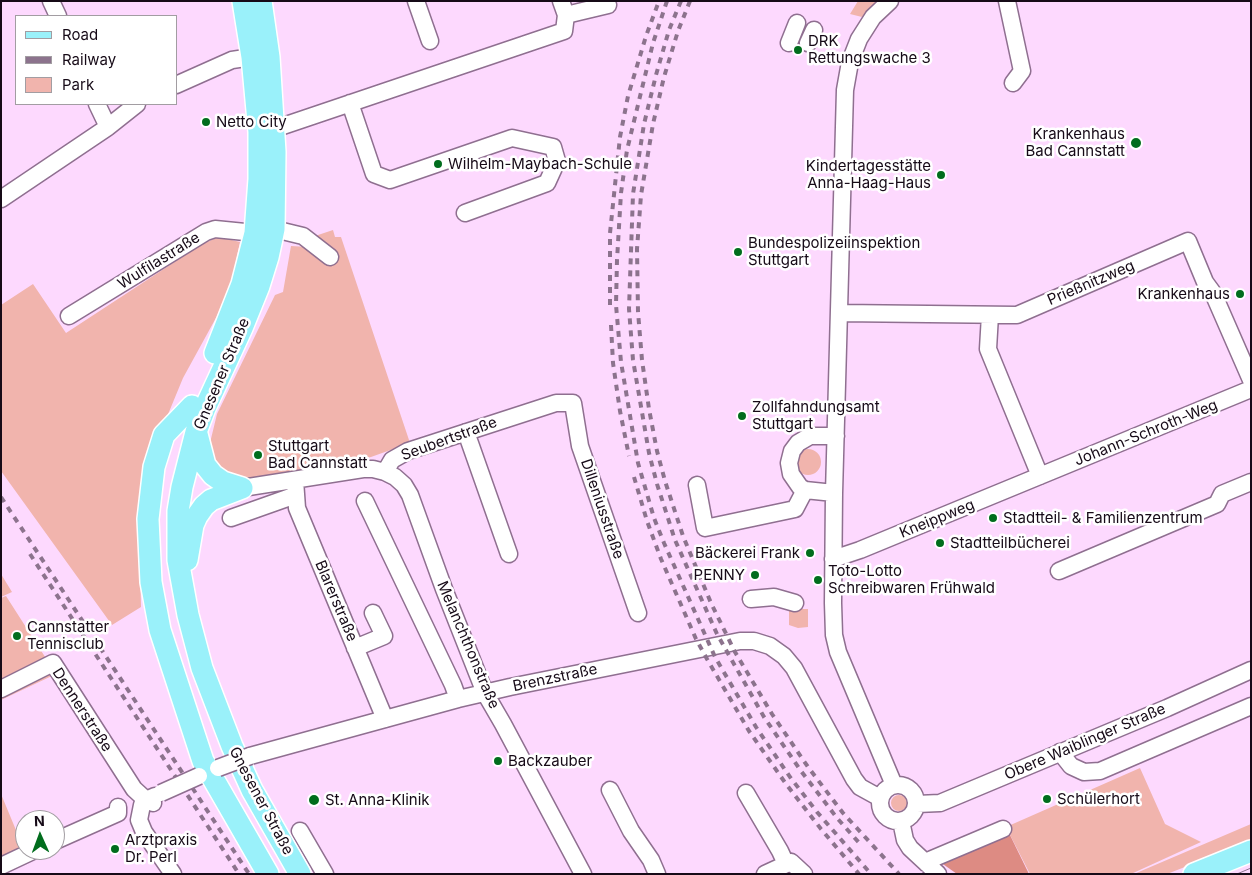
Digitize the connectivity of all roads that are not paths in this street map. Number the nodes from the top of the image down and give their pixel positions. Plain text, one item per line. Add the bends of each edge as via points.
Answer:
1 (51, 1) edge
2 (243, 1) edge
3 (261, 1) edge
4 (416, 1) edge
5 (890, 1) edge
6 (1007, 1) edge
7 (608, 5) dead end
8 (564, 8) edge
9 (58, 15) edge
10 (430, 41) dead end
11 (252, 58) junction
12 (178, 83) edge
13 (1013, 83) dead end
14 (350, 102) junction
15 (97, 105) edge
16 (136, 105) edge
17 (108, 127) junction
18 (274, 129) junction
19 (1, 199) edge
20 (464, 213) dead end
21 (265, 231) junction
22 (330, 258) dead end
23 (840, 313) junction
24 (990, 315) junction
25 (70, 316) dead end
26 (1251, 380) edge
27 (1251, 390) edge
28 (573, 403) joint
29 (192, 406) junction
30 (196, 432) junction
31 (466, 432) junction
32 (836, 436) junction
33 (385, 472) junction
34 (1040, 476) junction
35 (1251, 482) edge
36 (697, 485) dead end
37 (242, 488) junction
38 (805, 490) junction
39 (834, 493) junction
40 (296, 494) junction
41 (365, 501) dead end
42 (231, 518) dead end
43 (509, 554) dead end
44 (833, 559) junction
45 (1059, 571) dead end
46 (182, 582) junction
47 (751, 599) dead end
48 (795, 603) dead end
49 (374, 613) dead end
50 (638, 613) dead end
51 (356, 648) junction
52 (1251, 670) edge
53 (1, 689) edge
54 (485, 693) junction
55 (458, 699) junction
56 (1251, 706) edge
57 (385, 719) junction
58 (1060, 752) junction
59 (208, 772) junction
60 (894, 784) junction
61 (610, 790) dead end
62 (746, 793) dead end
63 (880, 798) junction
64 (154, 799) junction
65 (917, 804) junction
66 (902, 821) junction
67 (145, 822) junction
68 (1003, 829) dead end
69 (300, 831) dead end
70 (65, 836) edge
71 (1251, 851) edge
72 (15, 859) edge
73 (786, 864) junction
74 (1, 866) edge
75 (932, 869) edge
76 (173, 874) edge
77 (268, 874) edge
78 (289, 874) edge
79 (300, 874) edge
80 (325, 874) edge
81 (583, 874) edge
82 (657, 874) edge
83 (764, 874) edge
84 (804, 874) edge
85 (1194, 874) edge

1 - 9 street
2 - 11 main road, Gnesener Straße
3 - 18 main road, Gnesener Straße
4 - 10 street
5 - 23 street via 873,17 859,39 847,76
6 - 13 street via 1022,71
7 - 8 street
8 - 14 street via 564,31
11 - 12 street via 232,60
11 - 21 main road, Gnesener Straße
14 - 18 street
14 - 20 street via 374,174 390,180 512,138 553,148 557,161 547,183
15 - 17 street
16 - 17 street
17 - 19 street
18 - 21 main road, Gnesener Straße via 276,181
21 - 22 street, Wulfilastraße via 303,236
21 - 25 street, Wulfilastraße via 215,229 206,232
21 - 29 main road, Gnesener Straße
21 - 30 main road, Gnesener Straße via 268,258 259,286
23 - 24 street, Prießnitzweg
23 - 32 street
24 - 26 street, Prießnitzweg via 1017,315 1188,241
24 - 34 street via 988,349
27 - 34 street, Johann-Schroth-Weg
28 - 31 street, Seubertstraße via 556,403
28 - 50 street, Dilleniusstraße via 580,446
29 - 59 main road via 164,435 154,467 148,519 151,582 160,630
29 - 78 main road, Gnesener Straße via 178,447 167,501 166,555 176,616 198,692 249,804
30 - 37 main road via 205,465 213,475
30 - 46 main road, Gnesener Straße via 178,511 178,560
31 - 33 street, Seubertstraße via 408,451 392,460
31 - 43 street
32 - 38 street via 810,436 798,442 792,451 789,463 792,474 796,483
32 - 39 street
33 - 40 street, Seubertstraße via 363,469
33 - 54 street, Melanchthonstraße via 404,485 410,495
34 - 44 street, Kneippweg
35 - 45 street via 1222,494 1217,504
36 - 38 street via 705,528 796,509
37 - 40 street, Seubertstraße
37 - 46 main road via 211,500 197,516
38 - 39 street
39 - 44 street
40 - 42 street
40 - 51 street, Blarerstraße
41 - 55 street, Melanchthonstraße
44 - 60 street via 834,635 838,652
46 - 79 main road, Gnesener Straße via 202,668 232,746 260,805
47 - 48 street via 774,597
49 - 51 street via 384,636
51 - 57 street, Blarerstraße
52 - 58 street, Obere Waiblinger Straße
53 - 64 street, Dennerstraße via 53,663 134,789
54 - 55 street, Brenzstraße
54 - 63 street, Brenzstraße via 698,649 754,641 770,646 794,668 854,779 860,788
54 - 81 street, Melanchthonstraße
55 - 57 street, Brenzstraße
56 - 58 street via 1100,771 1084,772 1071,766
57 - 59 street, Brenzstraße, bridge via 250,756
58 - 65 street, Obere Waiblinger Straße via 940,803
59 - 64 street, Brenzstraße, bridge
59 - 77 main road
60 - 63 street
60 - 65 street via 912,790
61 - 82 street
62 - 73 street
63 - 66 street via 884,814 892,820
64 - 67 street via 142,805
65 - 66 street via 914,813
66 - 75 street via 905,840
67 - 70 street via 118,810
67 - 76 street via 144,832
68 - 75 street via 932,859
69 - 80 street
71 - 85 main road
72 - 74 street
73 - 83 street
73 - 84 street via 791,862

